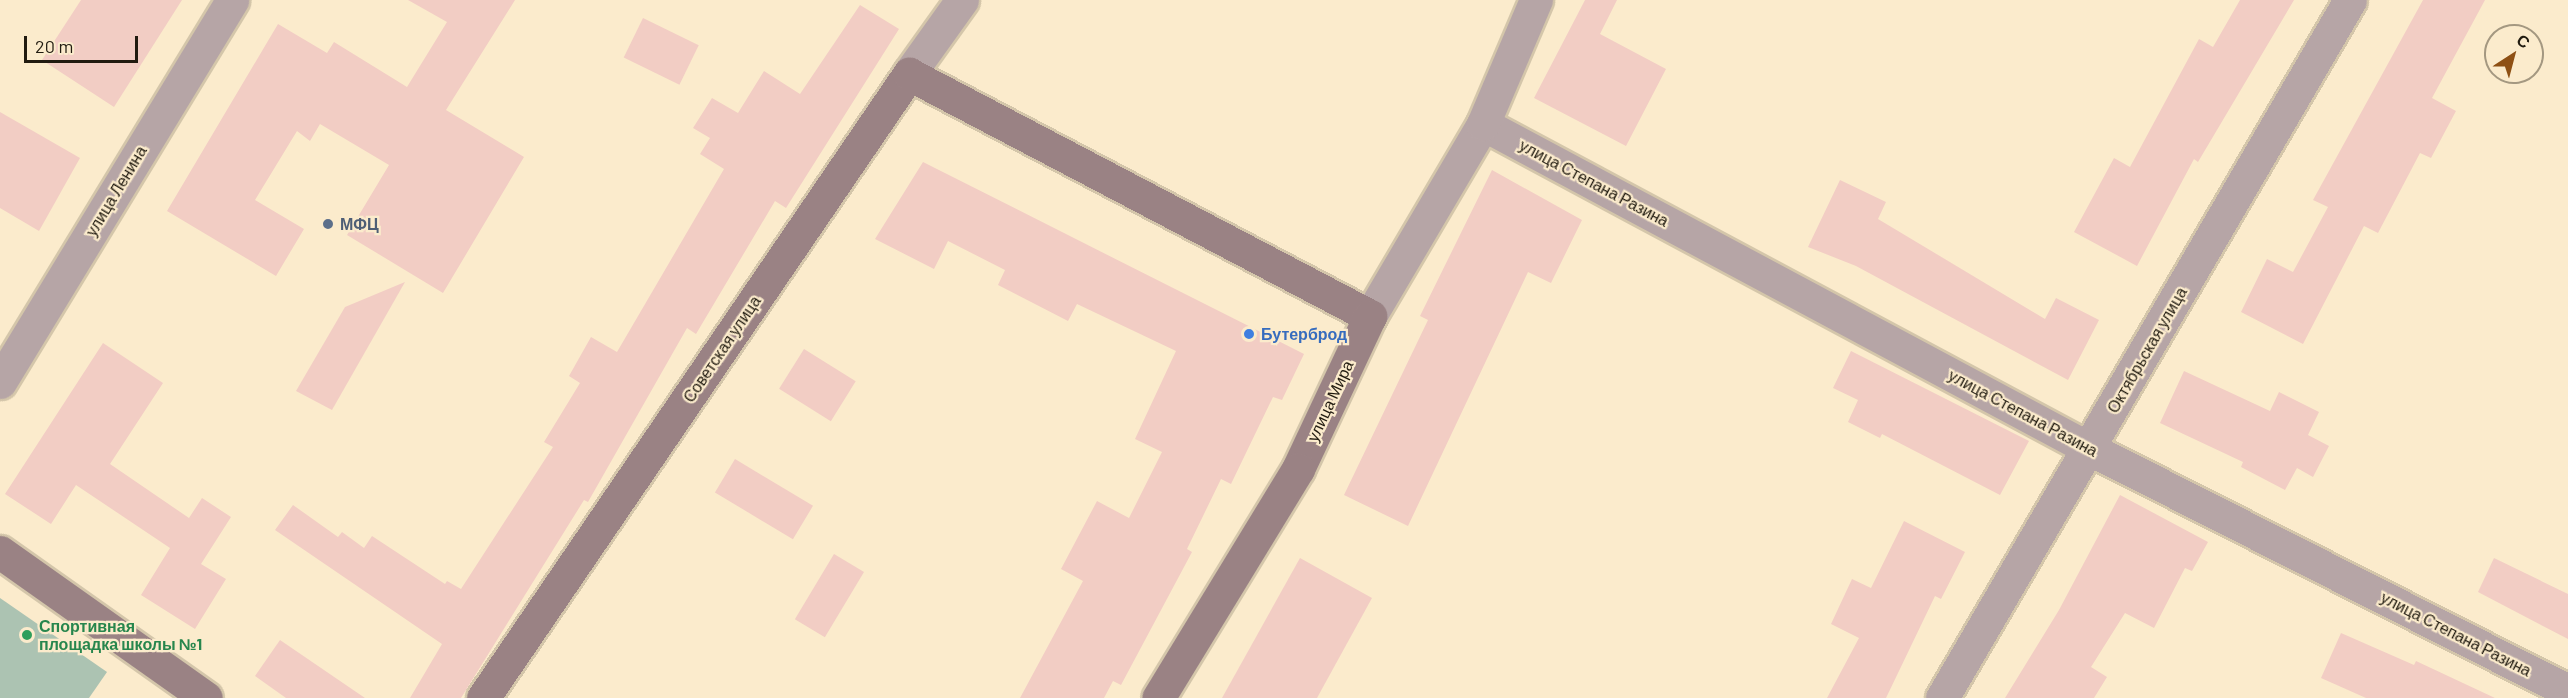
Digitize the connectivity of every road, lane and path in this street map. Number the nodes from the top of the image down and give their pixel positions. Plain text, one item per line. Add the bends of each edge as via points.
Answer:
1 (232, 0) edge
2 (962, 0) edge
3 (1536, 0) edge
4 (2350, 0) edge
5 (909, 74) junction
6 (1483, 124) junction
7 (1370, 316) junction
8 (0, 382) edge
9 (2090, 449) junction
10 (0, 552) edge
11 (2568, 691) edge
12 (206, 698) edge
13 (483, 698) edge
14 (1158, 698) edge
15 (1942, 698) edge

1 - 8 street, улица Ленина
2 - 5 street, Советская улица
3 - 6 street, улица Мира
4 - 9 street, Октябрьская улица
5 - 7 street
5 - 13 street, Советская улица
6 - 7 street, улица Мира
6 - 9 street, улица Степана Разина
7 - 14 street, улица Мира via 1299,469
9 - 11 street, улица Степана Разина
9 - 15 street, Октябрьская улица
10 - 12 street

